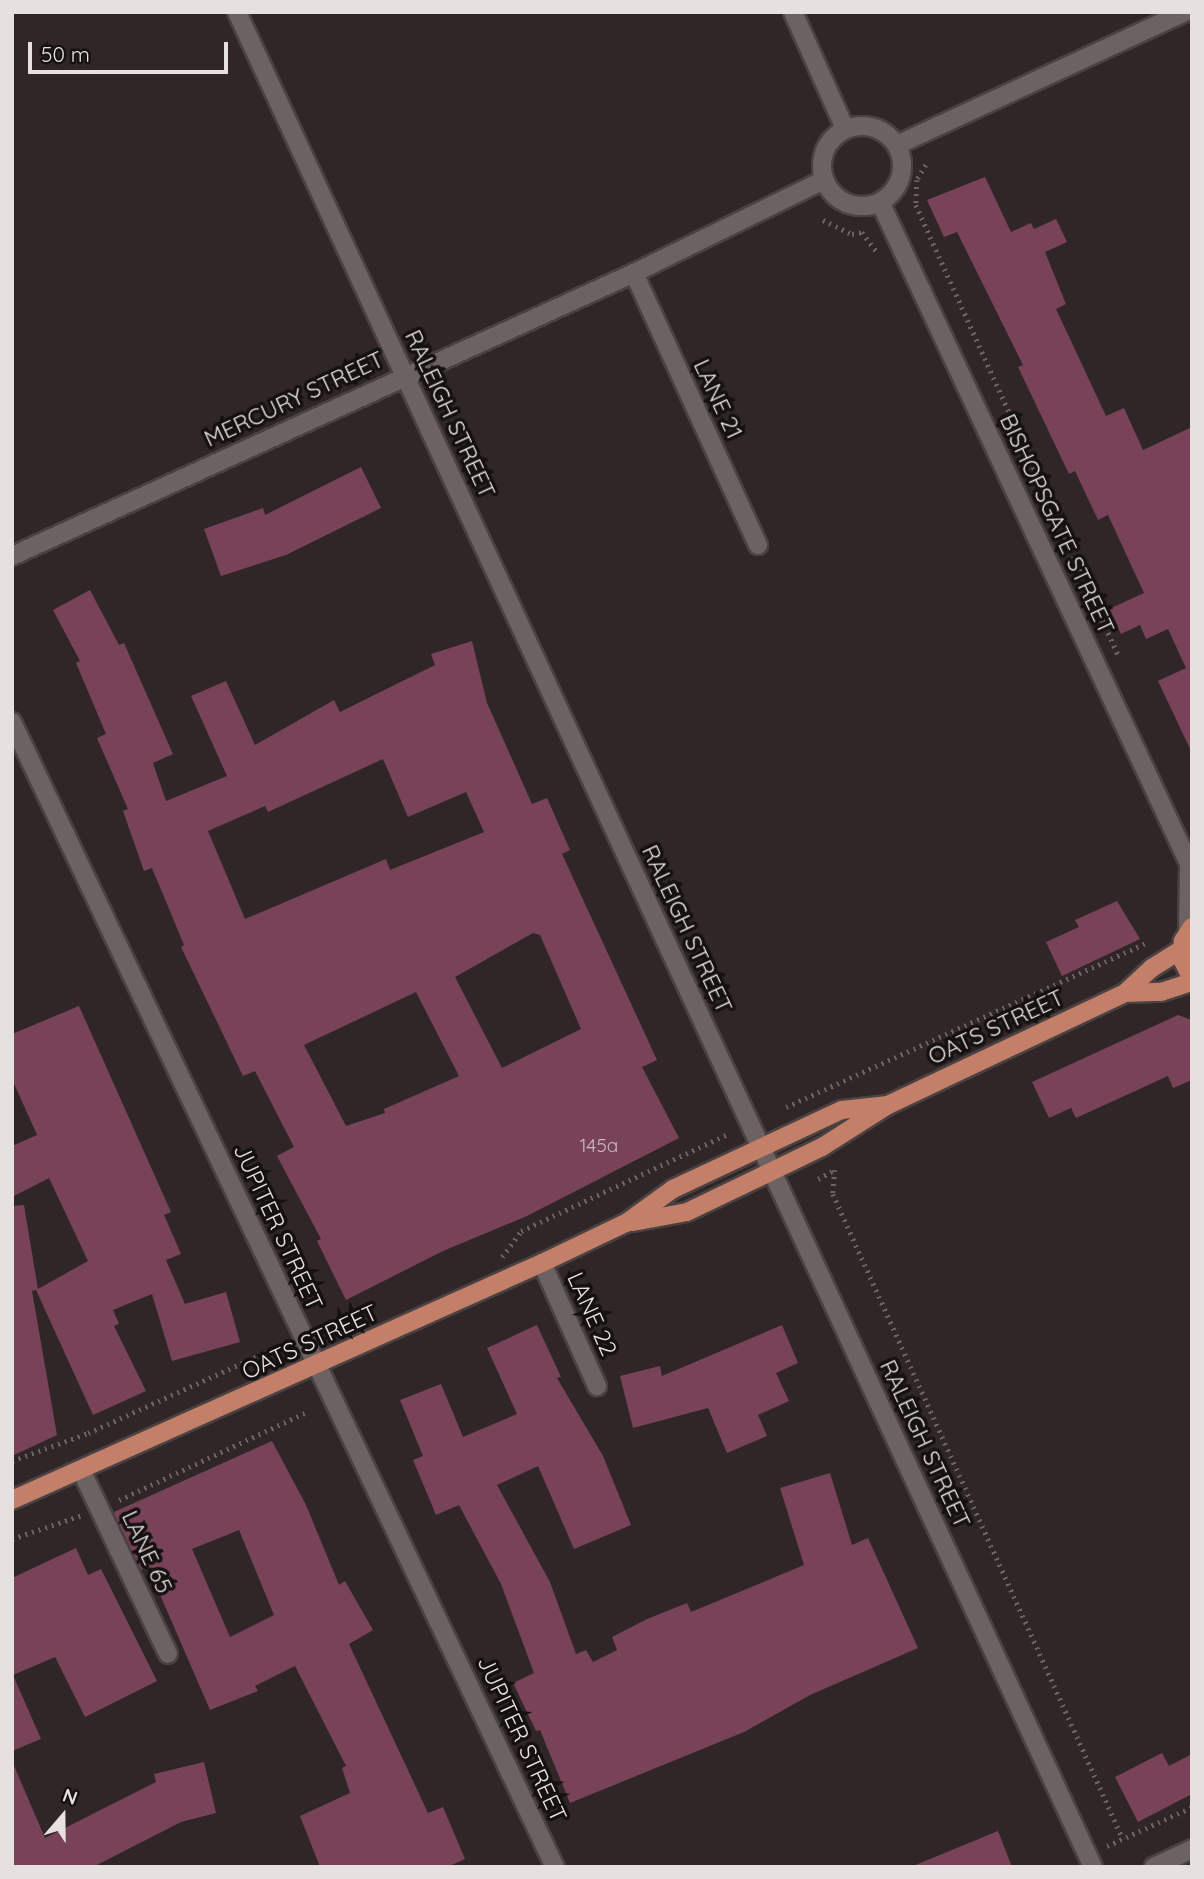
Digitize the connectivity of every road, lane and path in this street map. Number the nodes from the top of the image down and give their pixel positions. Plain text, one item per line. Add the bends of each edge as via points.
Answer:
1 (237, 12) edge
2 (793, 12) edge
3 (1185, 12) edge
4 (845, 129) junction
5 (897, 145) junction
6 (926, 165) dead end
7 (824, 180) junction
8 (880, 202) junction
9 (823, 220) dead end
10 (862, 232) dead end
11 (634, 273) junction
12 (405, 375) junction
13 (758, 545) dead end
14 (12, 556) edge
15 (1123, 664) dead end
16 (12, 722) edge
17 (1191, 868) edge
18 (1187, 937) edge
19 (1155, 939) dead end
20 (1192, 981) edge
21 (1125, 993) junction
22 (888, 1105) junction
23 (786, 1107) dead end
24 (729, 1134) dead end
25 (762, 1148) junction
26 (772, 1171) junction
27 (818, 1180) dead end
28 (626, 1223) junction
29 (489, 1262) dead end
30 (542, 1263) junction
31 (280, 1346) dead end
32 (318, 1366) junction
33 (597, 1386) dead end
34 (305, 1413) dead end
35 (12, 1461) edge
36 (82, 1472) junction
37 (12, 1500) edge
38 (100, 1509) junction
39 (12, 1539) edge
40 (168, 1654) dead end
41 (1192, 1807) edge
42 (1123, 1839) junction
43 (1192, 1849) edge
44 (1090, 1861) edge
45 (555, 1867) edge
46 (1154, 1867) edge

1 - 12 street, RALEIGH STREET
2 - 4 street
3 - 5 street
4 - 5 street via 868,126
4 - 7 street via 822,156
5 - 8 street via 902,171 891,194
6 - 15 path via 917,180 916,205
7 - 8 street via 831,192 854,205
7 - 11 street, MERCURY STREET
8 - 17 street, BISHOPSGATE STREET
9 - 10 path via 852,234
11 - 12 street, MERCURY STREET
11 - 13 street, LANE 21
12 - 14 street, MERCURY STREET
12 - 25 street, RALEIGH STREET
16 - 32 street, JUPITER STREET
17 - 18 street, BISHOPSGATE STREET
18 - 20 main road
18 - 21 main road, OATS STREET
19 - 23 path
20 - 21 main road, OATS STREET via 1161,992
21 - 22 main road, OATS STREET
22 - 25 main road, OATS STREET via 842,1110
22 - 26 main road, OATS STREET via 842,1137
24 - 29 path via 521,1231 502,1257
25 - 26 street, RALEIGH STREET
25 - 28 main road, OATS STREET via 673,1189
26 - 28 main road, OATS STREET via 687,1212
26 - 44 street, RALEIGH STREET
27 - 42 path via 835,1170 834,1194
28 - 30 main road, OATS STREET
30 - 32 main road, OATS STREET
30 - 33 street, LANE 22
31 - 35 path via 88,1433
32 - 36 main road, OATS STREET
32 - 45 street, JUPITER STREET
34 - 38 path
36 - 37 main road, OATS STREET
36 - 38 street, LANE 65
38 - 39 path
38 - 40 street, LANE 65
41 - 42 path
42 - 44 path
43 - 46 street

